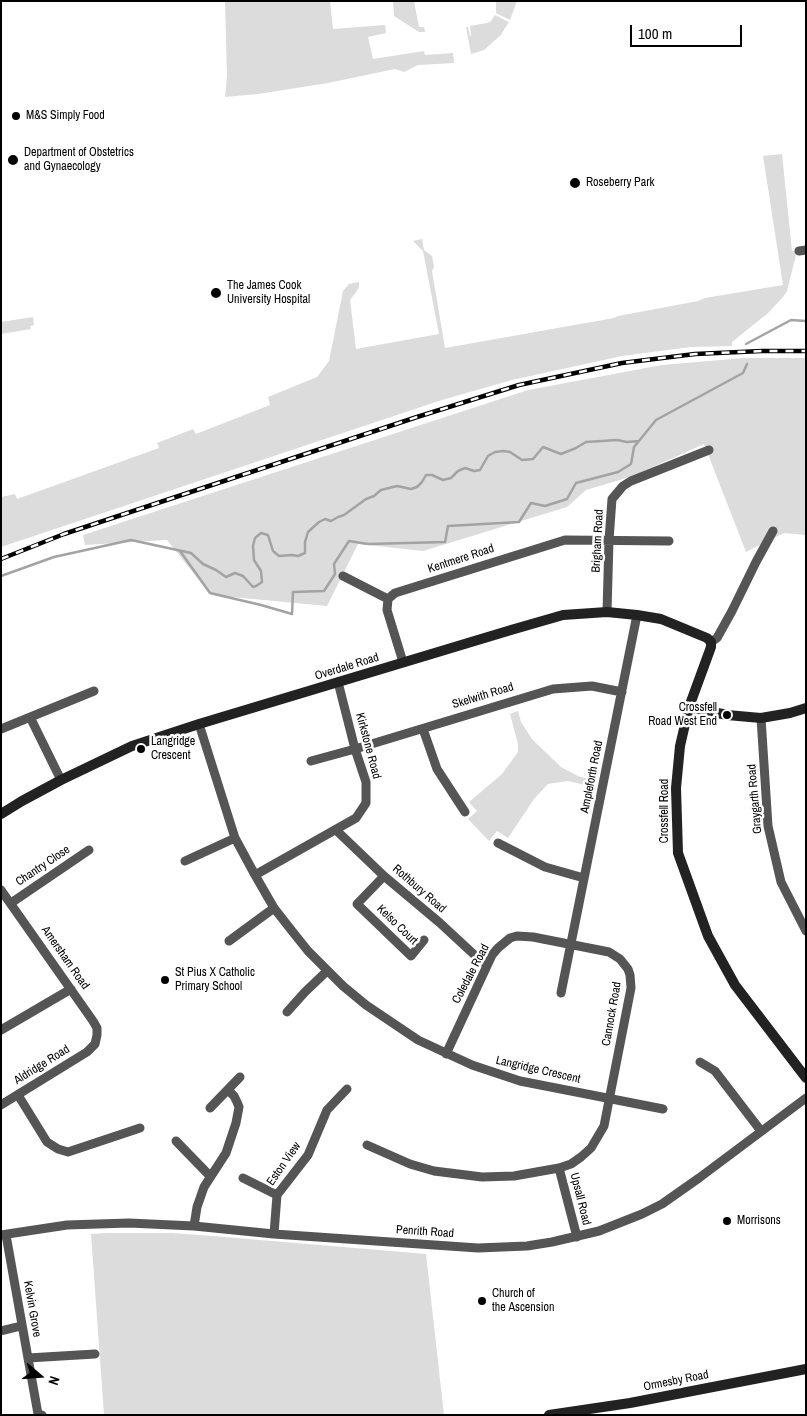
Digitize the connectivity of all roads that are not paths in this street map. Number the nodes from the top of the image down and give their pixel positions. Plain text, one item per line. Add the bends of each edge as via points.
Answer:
1 (709, 450) dead end
2 (773, 531) dead end
3 (609, 540) junction
4 (669, 541) dead end
5 (343, 576) dead end
6 (388, 599) junction
7 (608, 612) junction
8 (637, 615) junction
9 (711, 642) junction
10 (403, 662) junction
11 (338, 682) junction
12 (94, 691) dead end
13 (622, 692) junction
14 (689, 707) junction
15 (806, 708) edge
16 (30, 717) junction
17 (761, 718) junction
18 (199, 724) junction
19 (423, 728) junction
20 (1, 729) edge
21 (355, 749) junction
22 (311, 761) dead end
23 (61, 780) junction
24 (465, 812) dead end
25 (1, 814) edge
26 (336, 830) junction
27 (235, 838) junction
28 (498, 843) dead end
29 (90, 850) dead end
30 (184, 862) dead end
31 (255, 876) junction
32 (384, 876) junction
33 (584, 878) junction
34 (1, 890) edge
35 (11, 903) junction
36 (274, 908) junction
37 (806, 931) edge
38 (424, 940) dead end
39 (228, 941) dead end
40 (571, 944) junction
41 (487, 965) junction
42 (327, 971) junction
43 (71, 989) junction
44 (561, 993) dead end
45 (288, 1012) dead end
46 (1, 1030) edge
47 (95, 1044) joint
48 (446, 1054) junction
49 (700, 1062) dead end
50 (240, 1077) dead end
51 (806, 1078) edge
52 (347, 1089) dead end
53 (228, 1090) junction
54 (18, 1095) junction
55 (609, 1098) junction
56 (806, 1098) edge
57 (1, 1105) edge
58 (210, 1108) dead end
59 (663, 1109) dead end
60 (140, 1128) dead end
61 (760, 1131) junction
62 (176, 1141) dead end
63 (367, 1145) dead end
64 (559, 1168) junction
65 (210, 1176) junction
66 (243, 1178) dead end
67 (277, 1195) junction
68 (194, 1226) junction
69 (274, 1234) junction
70 (4, 1235) edge
71 (576, 1236) junction
72 (21, 1326) junction
73 (1, 1331) edge
74 (95, 1354) dead end
75 (28, 1358) junction
76 (806, 1369) edge
77 (575, 1413) edge
78 (42, 1415) edge
79 (549, 1415) edge

1 - 3 street, Brigham Road via 623,486 612,499
2 - 9 street, Crossfell Road via 718,638
3 - 4 street, Kentmere Road
3 - 6 street, Kentmere Road via 566,540 395,593
3 - 7 street, Brigham Road
5 - 6 street
6 - 10 street via 387,610
7 - 8 street, Overdale Road
7 - 10 street, Overdale Road via 563,615
8 - 9 street, Overdale Road via 661,619
8 - 13 street, Ampleforth Road
9 - 14 street, Crossfell Road
10 - 11 street, Overdale Road
11 - 18 street, Overdale Road
11 - 21 street, Kirkstone Road
12 - 16 street
13 - 19 street, Skelwith Road via 592,686 553,689
13 - 33 street, Ampleforth Road
14 - 17 street
14 - 51 street, Crossfell Road via 680,746 676,788 678,853 708,936 735,985
15 - 17 street
16 - 20 street
16 - 23 street
17 - 37 street, Graygarth Road via 768,826 781,882
18 - 23 street, Overdale Road via 132,746
18 - 27 street, Langridge Crescent
19 - 21 street, Skelwith Road
19 - 24 street via 437,769
21 - 22 street, Skelwith Road
21 - 26 street, Kirkstone Road via 366,782 366,803 356,818
23 - 25 street, Overdale Road
26 - 31 street, Kirkstone Road
26 - 32 street, Rothbury Road
27 - 30 street
27 - 31 street, Langridge Crescent
28 - 33 street via 545,867
29 - 35 street, Chantry Close
31 - 36 street, Langridge Crescent
32 - 38 street, Kelso Court via 358,904 411,956
32 - 41 street, Rothbury Road
33 - 40 street, Ampleforth Road
34 - 35 street, Amersham Road
35 - 43 street, Amersham Road
36 - 39 street
36 - 42 street, Langridge Crescent
40 - 41 street, Coledale Road via 517,936 498,948
40 - 44 street, Ampleforth Road
40 - 55 street, Cannock Road via 616,955 630,975 632,988
41 - 48 street, Coledale Road
42 - 45 street
42 - 48 street, Langridge Crescent via 366,1005 418,1040
43 - 46 street
43 - 47 street, Amersham Road via 97,1028
47 - 54 street, Aldridge Road
48 - 55 street, Langridge Crescent via 520,1081
49 - 61 street via 715,1071
50 - 53 street
52 - 67 street, Eston View via 327,1110 308,1155
53 - 58 street
53 - 65 street via 237,1102 236,1123 226,1153
54 - 57 street, Aldridge Road
54 - 60 street via 47,1142 68,1152
55 - 59 street, Langridge Crescent
55 - 64 street, Cannock Road via 604,1126 592,1148
56 - 61 street, Penrith Road
61 - 71 street, Penrith Road via 662,1204 599,1231
62 - 65 street
63 - 64 street, Cannock Road via 410,1164 456,1175 514,1176
64 - 71 street, Upsall Road
65 - 68 street via 200,1197
66 - 67 street
67 - 69 street, Eston View
68 - 69 street, Penrith Road
68 - 70 street, Penrith Road via 66,1225
69 - 71 street, Penrith Road via 478,1248 527,1246
70 - 72 street, Kelvin Grove
72 - 73 street
72 - 75 street, Kelvin Grove
74 - 75 street
75 - 78 street, Kelvin Grove via 38,1414
76 - 77 street, Ormesby Road
77 - 79 street, Ormesby Road

